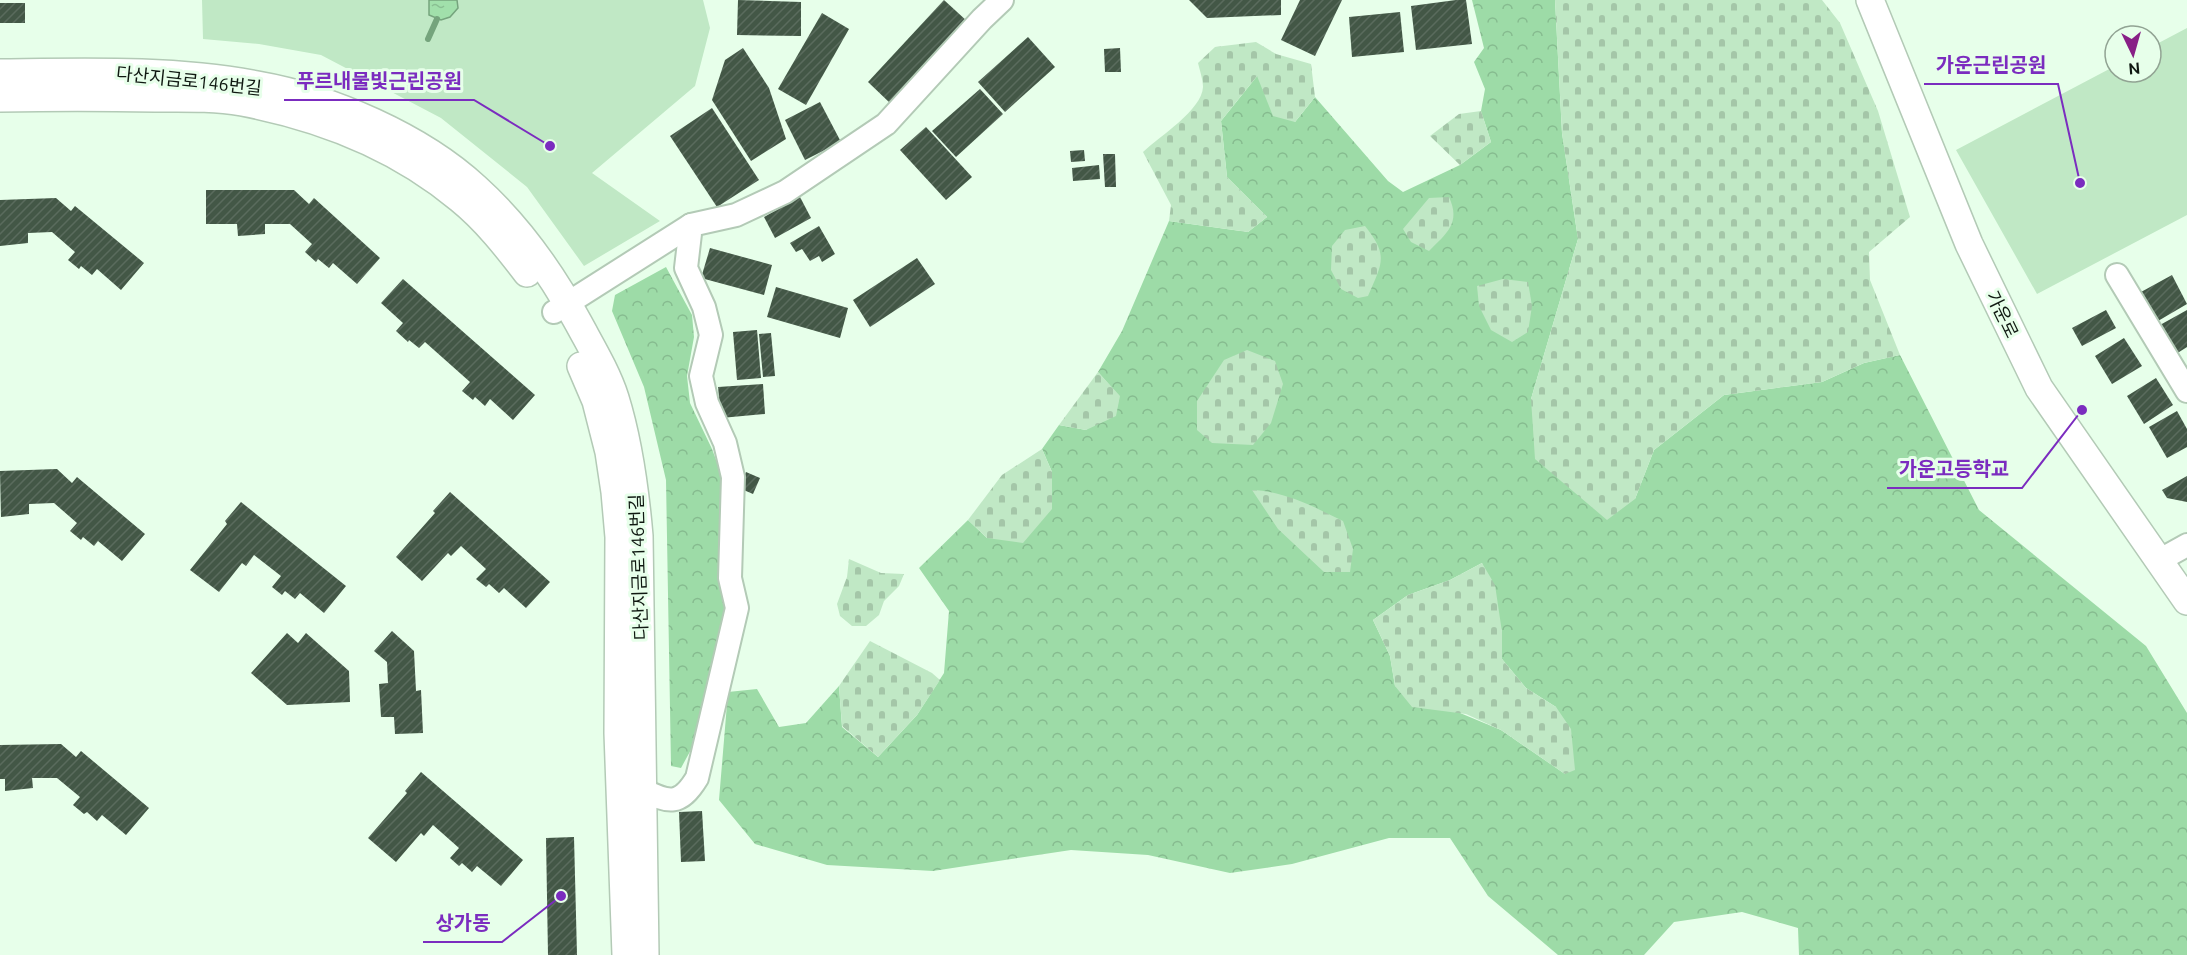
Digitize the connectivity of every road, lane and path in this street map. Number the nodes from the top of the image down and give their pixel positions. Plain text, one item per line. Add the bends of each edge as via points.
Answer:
1 (1002, 0) edge
2 (1870, 0) edge
3 (0, 73) edge
4 (0, 98) edge
5 (691, 225) junction
6 (2117, 275) dead end
7 (561, 307) junction
8 (2187, 392) edge
9 (2187, 545) edge
10 (2160, 560) junction
11 (2187, 601) edge
12 (643, 790) junction
13 (626, 955) edge
14 (645, 955) edge

1 - 5 street via 886,123 785,192 736,215
2 - 10 street, 가운로 via 1969,244 2039,388
3 - 7 street, 다산지금로146번길 via 122,73 258,85 315,99 372,121 429,152 475,186 519,231
4 - 7 street, 다산지금로146번길 via 135,97 240,102 302,116 358,135 417,166 462,200
5 - 7 street
5 - 12 street via 686,268 704,307 711,335 701,376 733,477 730,578 737,608 697,778 687,794 674,799 664,801
6 - 8 street
7 - 12 street, 다산지금로146번길 via 590,345 614,396 635,490
7 - 13 street, 다산지금로146번길 via 596,401 615,492
9 - 10 street
10 - 11 street, 가운로
12 - 14 street, 다산지금로146번길

